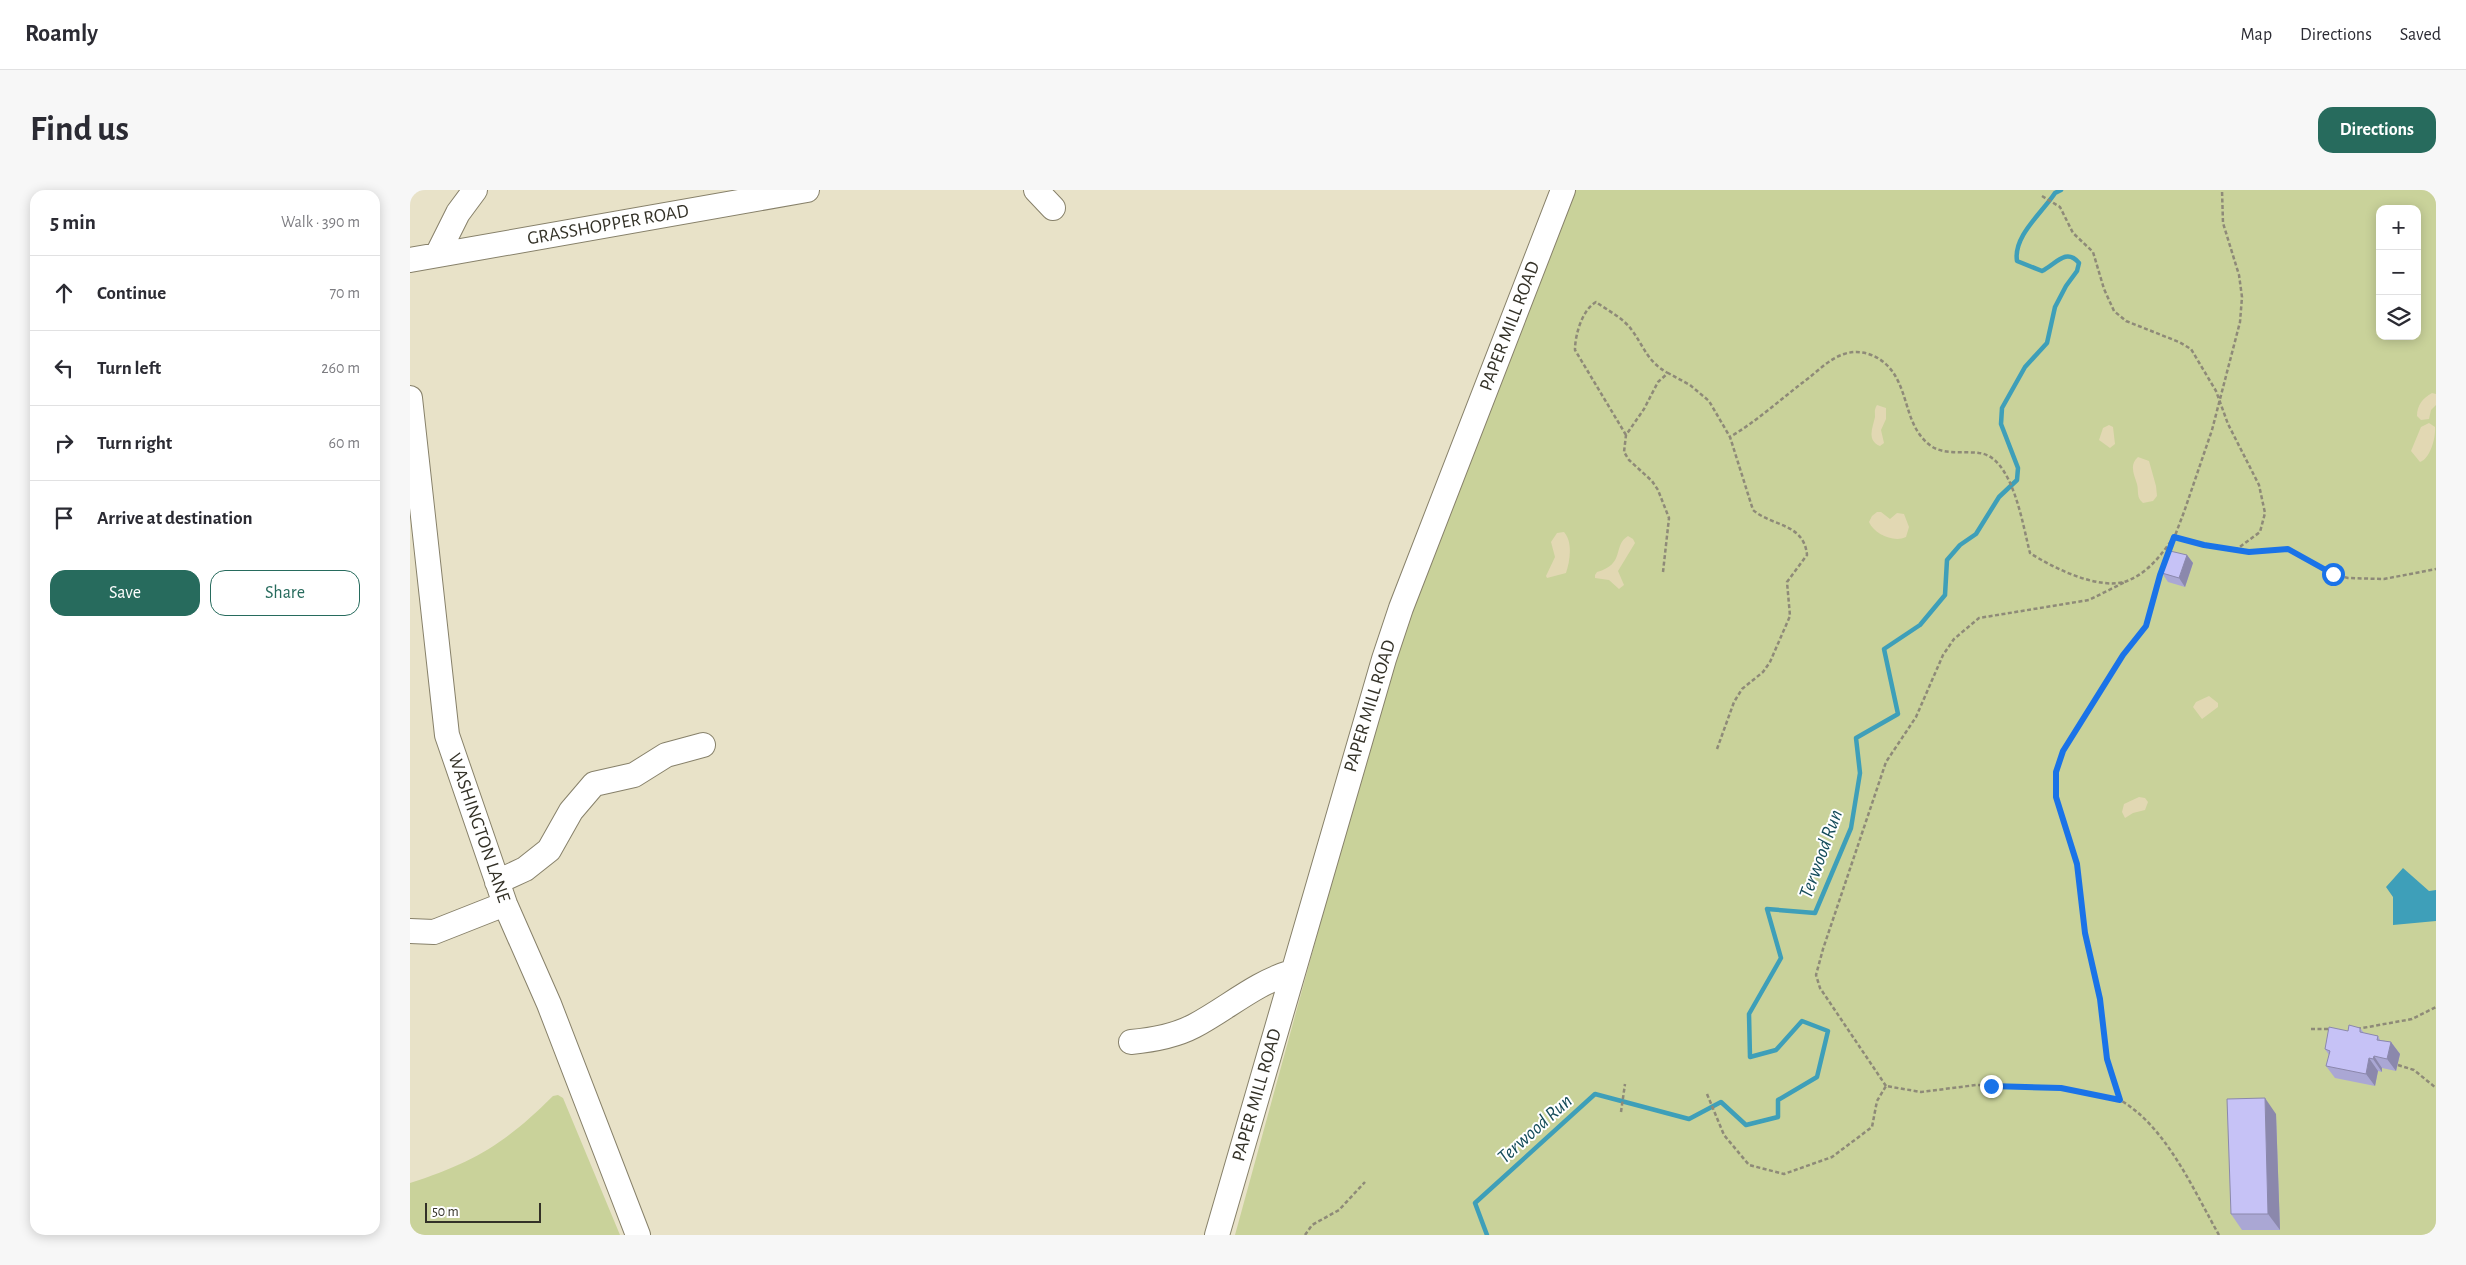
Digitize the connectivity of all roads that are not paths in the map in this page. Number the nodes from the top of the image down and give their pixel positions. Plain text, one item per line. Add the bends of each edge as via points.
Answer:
1 (475, 190) edge
2 (807, 190) edge
3 (1036, 190) edge
4 (1563, 190) edge
5 (1053, 208) dead end
6 (437, 255) junction
7 (410, 260) edge
8 (410, 398) edge
9 (703, 745) dead end
10 (501, 893) junction
11 (410, 931) edge
12 (1292, 972) junction
13 (1131, 1042) dead end
14 (638, 1235) edge
15 (1217, 1235) edge

1 - 6 street via 458,213
2 - 6 street, GRASSHOPPER ROAD
3 - 5 street
4 - 12 street, PAPER MILL ROAD via 1401,608
6 - 7 street, GRASSHOPPER ROAD
8 - 10 street, WASHINGTON LANE via 447,735
9 - 10 street via 666,755 634,775 594,784 571,811 549,850
10 - 11 street via 434,932
10 - 14 street, WASHINGTON LANE via 549,1004
12 - 13 street via 1260,984 1184,1030
12 - 15 street, PAPER MILL ROAD

